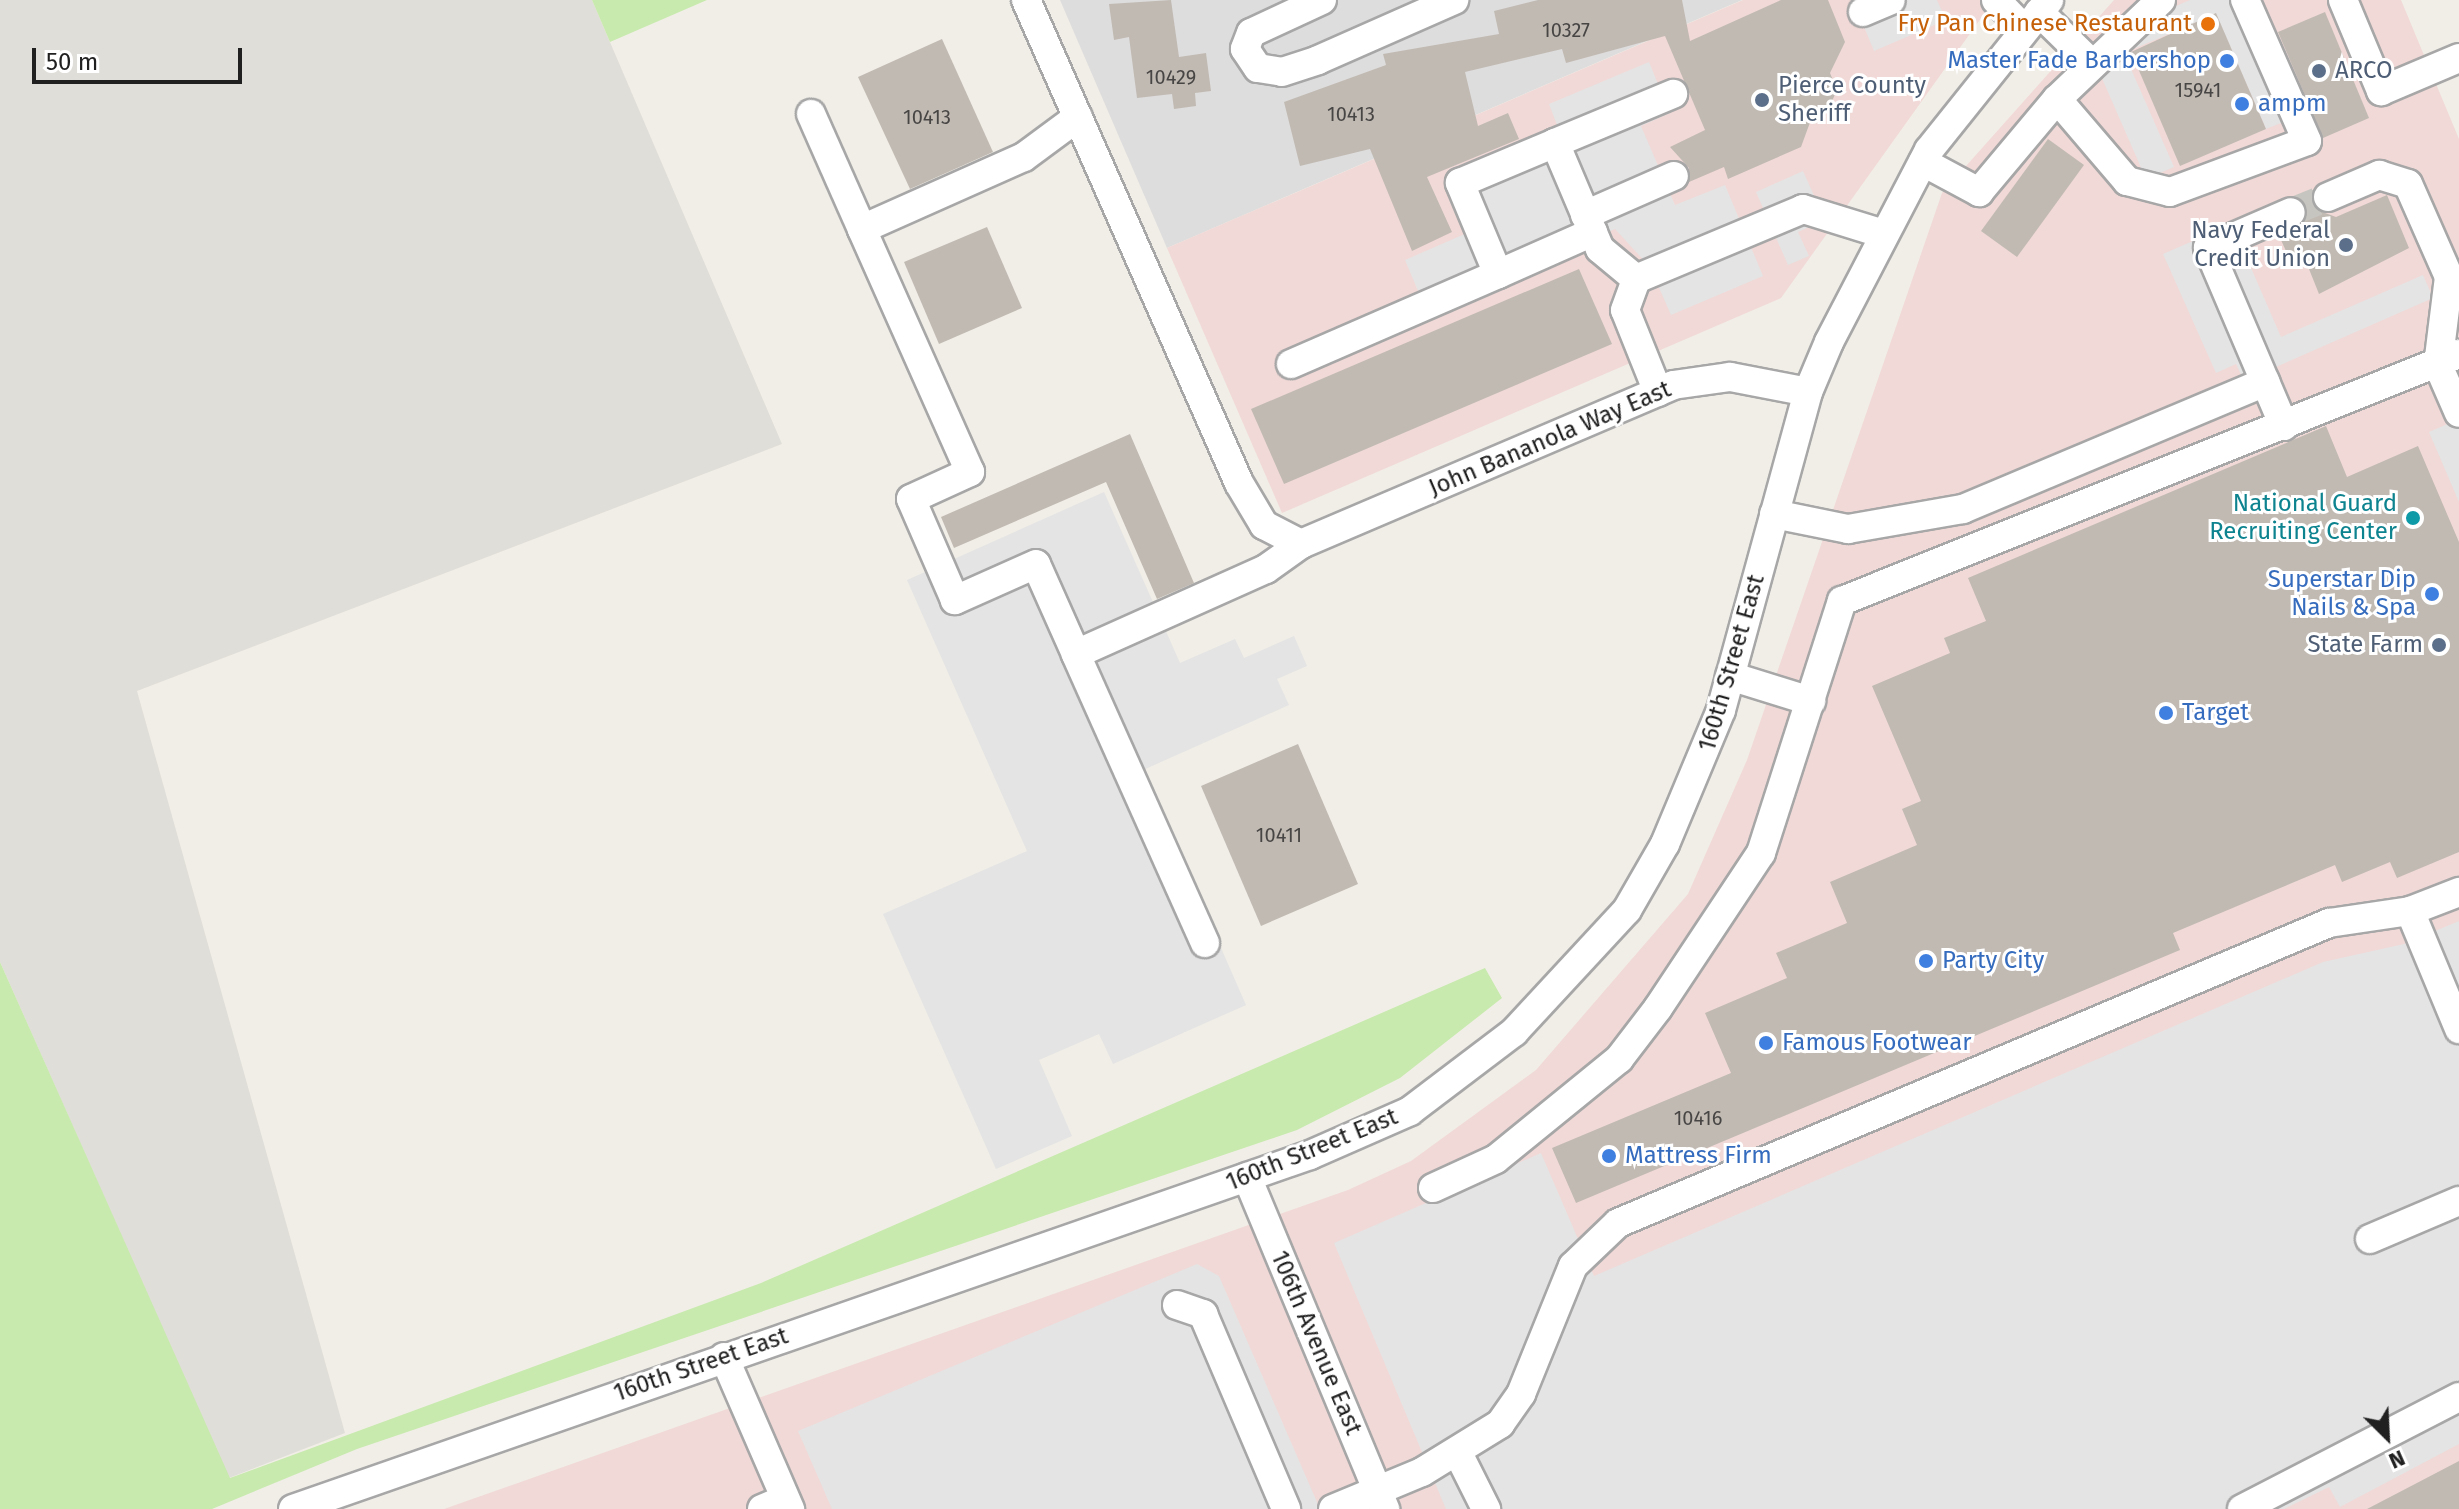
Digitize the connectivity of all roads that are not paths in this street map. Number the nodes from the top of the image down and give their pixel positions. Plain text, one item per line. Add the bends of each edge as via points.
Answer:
1 (1026, 0) edge
2 (1322, 0) edge
3 (1454, 0) edge
4 (1891, 0) edge
5 (1996, 0) edge
6 (2161, 0) edge
7 (2245, 0) edge
8 (2343, 0) edge
9 (1863, 12) dead end
10 (2037, 14) edge
11 (2459, 58) edge
12 (2089, 61) junction
13 (1673, 94) dead end
14 (2057, 99) junction
15 (811, 114) dead end
16 (1078, 117) junction
17 (1555, 143) junction
18 (1923, 162) junction
19 (1674, 176) dead end
20 (2328, 197) tunnel mouth
21 (2291, 212) tunnel mouth
22 (1589, 224) junction
23 (862, 229) junction
24 (1884, 234) junction
25 (1498, 274) junction
26 (1636, 279) junction
27 (2452, 360) edge
28 (1291, 364) dead end
29 (2265, 382) junction
30 (1658, 392) junction
31 (1808, 392) junction
32 (2459, 413) edge
33 (2284, 426) junction
34 (1774, 514) junction
35 (1301, 544) junction
36 (1076, 654) junction
37 (1730, 676) junction
38 (1811, 701) junction
39 (2459, 892) edge
40 (2410, 911) junction
41 (1205, 943) dead end
42 (2459, 1029) edge
43 (1247, 1177) junction
44 (1433, 1188) dead end
45 (2459, 1201) edge
46 (2370, 1239) dead end
47 (1177, 1305) dead end
48 (724, 1357) junction
49 (2459, 1397) edge
50 (1458, 1453) junction
51 (347, 1499) edge
52 (1381, 1500) edge
53 (779, 1506) edge
54 (293, 1509) edge
55 (1286, 1509) edge
56 (1333, 1509) edge
57 (1486, 1509) edge
58 (2242, 1509) edge

1 - 16 street
2 - 3 street via 1251,33 1245,49 1258,68 1282,72 1318,60
4 - 9 street
5 - 10 street
6 - 12 street
7 - 14 street via 2307,141 2195,189 2139,188
8 - 11 street via 2381,91
10 - 12 street
10 - 18 street, 160th Street East
12 - 14 street
13 - 17 street
14 - 18 street via 1979,192
15 - 23 street
16 - 23 street via 1024,157
16 - 35 street via 1239,483 1264,525
17 - 22 street
17 - 25 street via 1460,183
18 - 24 street, 160th Street East
19 - 22 street
20 - 27 street via 2379,175 2408,184 2449,277
21 - 29 street via 2208,248
22 - 25 street
22 - 26 street via 1600,249
23 - 36 street via 970,472 911,499 955,600 1036,564
24 - 26 street via 1803,209
24 - 31 street, 160th Street East
25 - 28 street
26 - 30 street via 1625,310
27 - 32 street
27 - 33 street
29 - 33 street
29 - 34 street via 1963,509 1848,529
30 - 31 street, John Bananola Way East via 1730,377
30 - 35 street, John Bananola Way East
31 - 34 street, 160th Street East
33 - 38 street via 1842,601
34 - 37 street, 160th Street East
35 - 36 street, John Bananola Way East via 1266,569
36 - 41 street
37 - 38 street
37 - 43 street, 160th Street East via 1696,781 1665,844 1580,968 1514,1032 1410,1111
38 - 44 street via 1761,853 1619,1059 1496,1159
39 - 40 street
40 - 42 street
40 - 50 street via 2329,923 1618,1223 1573,1266 1514,1404 1500,1424
43 - 48 street, 160th Street East
43 - 52 street, 106th Avenue East
45 - 46 street
47 - 55 street via 1203,1314
48 - 51 street, 160th Street East
48 - 53 street
49 - 58 street
50 - 52 street
50 - 57 street
51 - 54 street, 160th Street East
52 - 56 street

